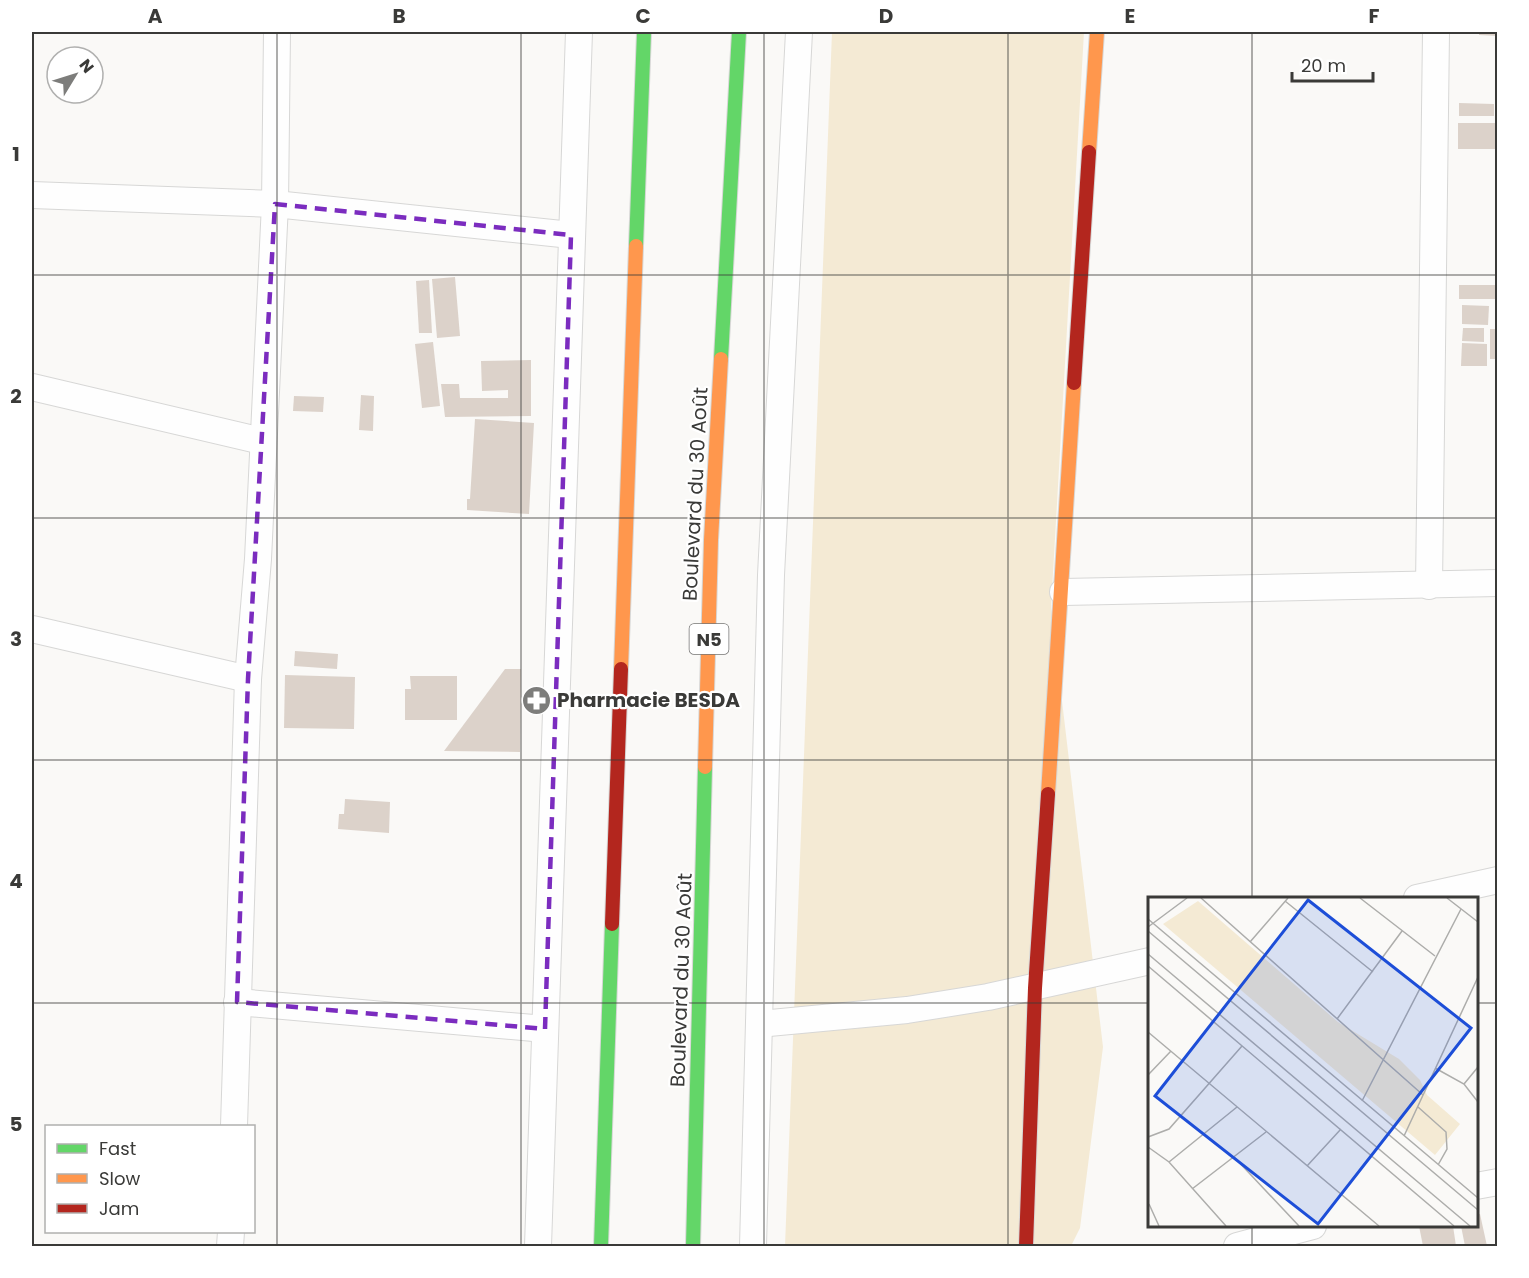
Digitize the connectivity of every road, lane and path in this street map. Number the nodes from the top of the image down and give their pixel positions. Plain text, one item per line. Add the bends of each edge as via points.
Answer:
1 (277, 32) edge
2 (579, 32) edge
3 (644, 32) edge
4 (739, 32) edge
5 (799, 32) edge
6 (1097, 32) edge
7 (1436, 32) edge
8 (32, 195) edge
9 (275, 204) junction
10 (570, 235) junction
11 (32, 387) edge
12 (262, 441) junction
13 (1497, 583) edge
14 (1429, 586) junction
15 (1063, 592) junction
16 (32, 629) edge
17 (248, 679) junction
18 (1497, 880) edge
19 (1421, 897) edge
20 (1148, 961) edge
21 (1035, 988) junction
22 (237, 1002) junction
23 (759, 1024) junction
24 (545, 1029) junction
25 (234, 1125) edge
26 (1497, 1182) edge
27 (1478, 1186) edge
28 (1309, 1227) edge
29 (538, 1246) edge
30 (601, 1246) edge
31 (693, 1246) edge
32 (753, 1246) edge
33 (1026, 1246) edge
34 (1237, 1246) edge

1 - 9 street
2 - 10 street
3 - 30 main road
4 - 31 main road, Boulevard du 30 Août / N5 via 711,540
5 - 23 street via 771,575
6 - 15 main road
7 - 14 street
8 - 9 street
9 - 10 street
9 - 12 street
10 - 24 street
11 - 12 street
12 - 17 street
13 - 14 street
14 - 15 street
15 - 21 main road
16 - 17 street
17 - 22 street
18 - 19 street
20 - 21 street
21 - 23 street via 908,1010
21 - 33 main road
22 - 24 street
22 - 25 street
23 - 32 street
24 - 29 street
26 - 27 street
28 - 34 street

